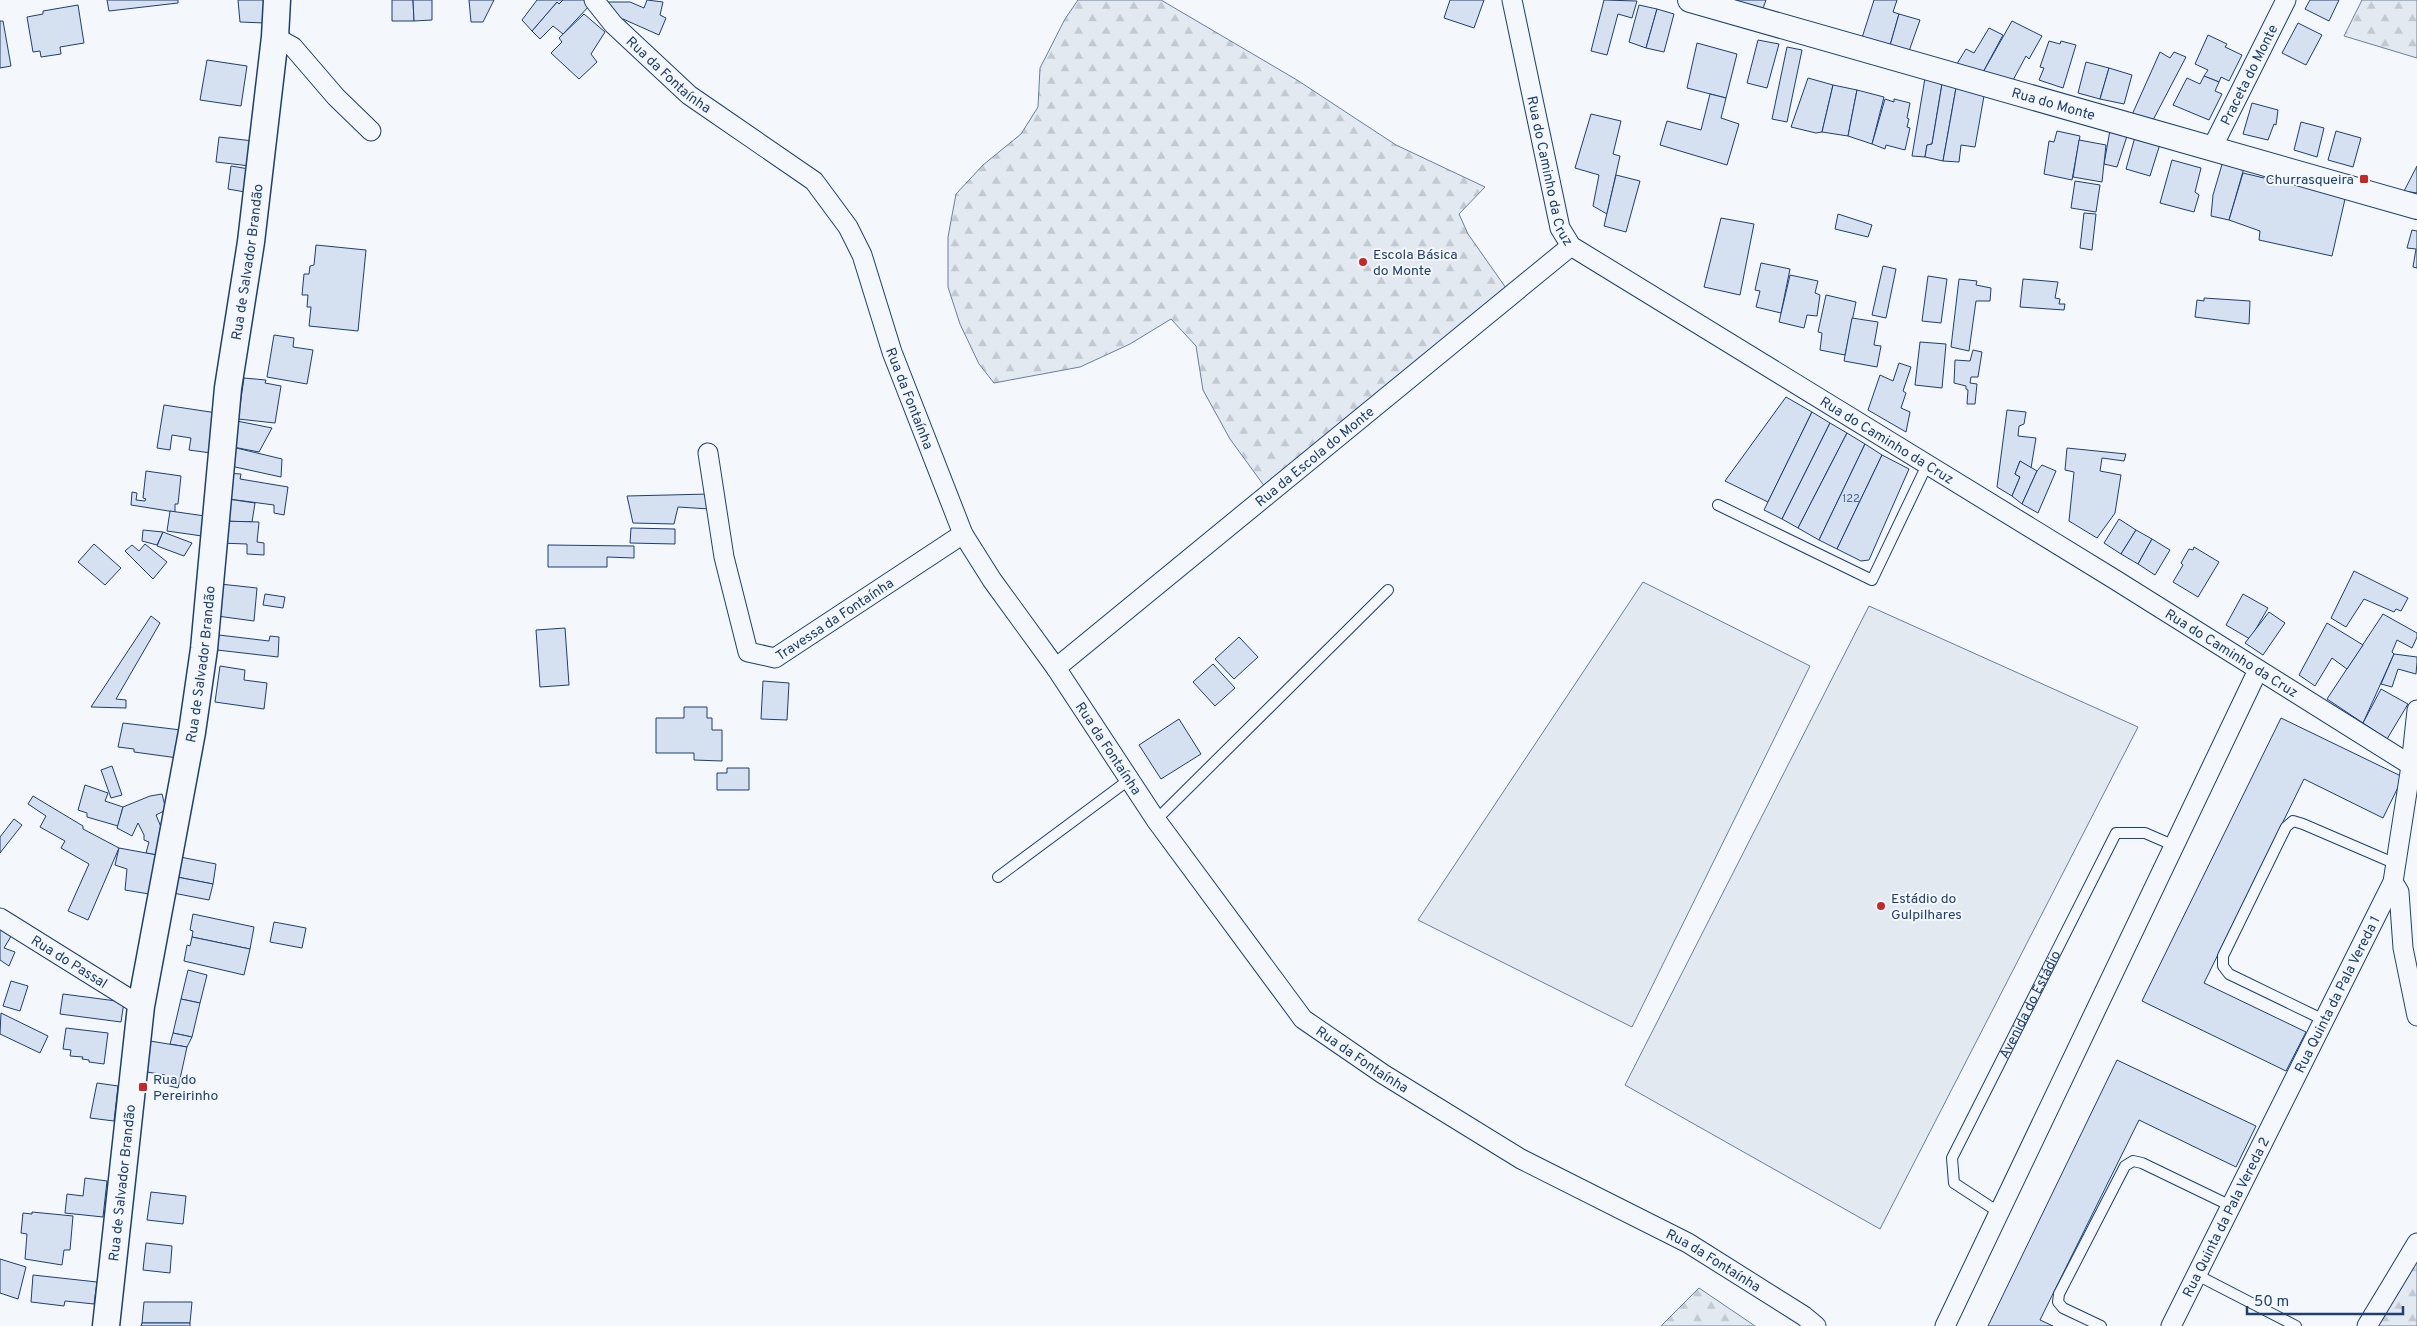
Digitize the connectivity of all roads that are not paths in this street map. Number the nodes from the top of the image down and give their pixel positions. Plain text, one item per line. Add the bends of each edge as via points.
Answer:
1 (277, 0) edge
2 (594, 0) edge
3 (1512, 0) edge
4 (1690, 0) edge
5 (2286, 0) edge
6 (275, 38) junction
7 (371, 131) dead end
8 (2212, 148) junction
9 (2417, 206) edge
10 (1571, 246) junction
11 (708, 453) dead end
12 (1927, 465) junction
13 (1718, 505) dead end
14 (963, 534) junction
15 (1388, 590) dead end
16 (1056, 668) junction
17 (2258, 670) junction
18 (2417, 710) edge
19 (2414, 768) edge
20 (1130, 779) junction
21 (1156, 820) junction
22 (2175, 846) junction
23 (2394, 873) junction
24 (998, 877) dead end
25 (0, 918) edge
26 (141, 1006) junction
27 (2417, 1016) edge
28 (2324, 1020) junction
29 (2281, 1107) joint
30 (2231, 1206) junction
31 (2000, 1213) junction
32 (2417, 1243) edge
33 (2197, 1275) junction
34 (1806, 1323) edge
35 (106, 1326) edge
36 (1945, 1326) edge
37 (2101, 1326) edge
38 (2171, 1326) edge
39 (2296, 1326) edge
40 (2367, 1326) edge

1 - 6 main road, Rua de Salvador Brandão
2 - 14 street, Rua da Fontaínha via 613,24 689,95 814,181 848,227 862,255 892,352
3 - 10 street, Rua do Caminho da Cruz via 1560,228
4 - 8 street, Rua do Monte
5 - 8 street, Praceta do Monte
6 - 7 street via 293,46 336,97
6 - 26 main road, Rua de Salvador Brandão via 251,242 228,388 192,732
8 - 9 street, Rua do Monte
10 - 12 street, Rua do Caminho da Cruz
10 - 16 street, Rua da Escola do Monte
11 - 14 street, Travessa da Fontaínha via 724,557 748,652 775,658
12 - 13 lane via 1872,580
12 - 17 street, Rua do Caminho da Cruz
14 - 16 street, Rua da Fontaínha
15 - 21 lane
16 - 20 street, Rua da Fontaínha
17 - 19 street, Rua do Caminho da Cruz
17 - 22 street
18 - 19 street
19 - 23 street
20 - 21 street, Rua da Fontaínha
20 - 24 lane
21 - 34 street, Rua da Fontaínha via 1303,1019 1383,1074 1521,1159 1688,1243
22 - 31 street
22 - 31 lane, Avenida do Estádio via 2145,833 2116,833 1952,1158 1954,1183
23 - 27 street via 2399,892 2403,948
23 - 28 street, Rua Quinta da Pala Vereda 1
23 - 28 lane via 2293,821 2286,827 2224,956 2224,966 2229,974
25 - 26 street, Rua do Passal
26 - 35 main road, Rua de Salvador Brandão
28 - 29 street, Rua Quinta da Pala Vereda 1
29 - 30 street, Rua Quinta da Pala Vereda 2
30 - 33 street, Rua Quinta da Pala Vereda 2
30 - 37 lane via 2142,1163 2133,1161 2125,1166 2059,1294 2058,1302 2063,1308
31 - 36 street
32 - 40 street
33 - 38 street, Rua Quinta da Pala Vereda 2
33 - 39 lane

